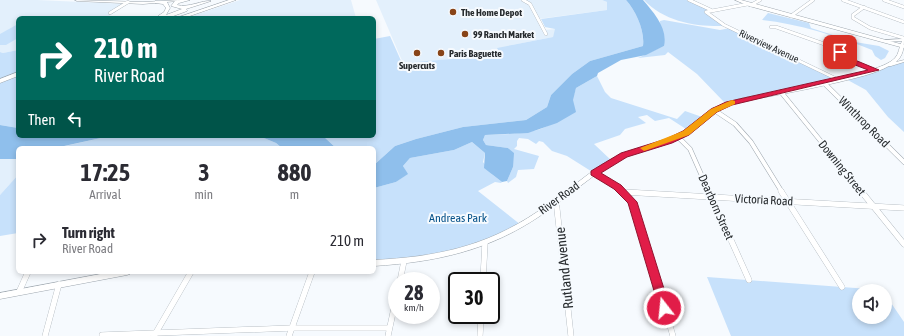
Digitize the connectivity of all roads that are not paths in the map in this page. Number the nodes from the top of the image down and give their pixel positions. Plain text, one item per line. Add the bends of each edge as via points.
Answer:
1 (77, 0) edge
2 (160, 0) edge
3 (178, 0) edge
4 (188, 0) edge
5 (220, 0) edge
6 (234, 0) edge
7 (523, 0) edge
8 (689, 0) edge
9 (737, 0) edge
10 (760, 0) edge
11 (812, 0) edge
12 (843, 0) edge
13 (884, 0) edge
14 (211, 1) edge
15 (128, 2) junction
16 (750, 5) junction
17 (864, 7) junction
18 (904, 7) edge
19 (711, 10) junction
20 (110, 13) dead end
21 (162, 16) edge
22 (170, 16) edge
23 (176, 16) edge
24 (185, 16) edge
25 (791, 16) junction
26 (904, 22) edge
27 (771, 27) dead end
28 (546, 34) dead end
29 (872, 38) junction
30 (904, 40) edge
31 (884, 41) junction
32 (903, 48) edge
33 (904, 62) edge
34 (886, 66) junction
35 (876, 70) junction
36 (16, 72) edge
37 (16, 75) edge
38 (0, 78) edge
39 (839, 80) junction
40 (0, 81) edge
41 (824, 83) junction
42 (781, 92) junction
43 (714, 110) junction
44 (678, 137) junction
45 (904, 162) edge
46 (594, 173) junction
47 (624, 192) junction
48 (712, 197) junction
49 (556, 200) junction
50 (789, 202) junction
51 (874, 206) junction
52 (904, 208) edge
53 (485, 243) junction
54 (904, 244) edge
55 (404, 262) junction
56 (376, 263) edge
57 (402, 272) edge
58 (483, 272) edge
59 (27, 274) edge
60 (116, 274) edge
61 (190, 274) edge
62 (311, 274) edge
63 (749, 280) dead end
64 (59, 284) junction
65 (842, 287) dead end
66 (19, 292) junction
67 (0, 296) edge
68 (391, 324) edge
69 (481, 324) edge
70 (292, 328) junction
71 (390, 328) junction
72 (102, 335) dead end
73 (154, 335) edge
74 (45, 336) edge
75 (289, 336) edge
76 (388, 336) edge
77 (480, 336) edge
78 (571, 336) edge
79 (673, 336) edge

1 - 15 main road
2 - 3 main road
2 - 15 main road
2 - 21 highway via 168,8
4 - 14 highway via 173,6 187,7
5 - 23 highway
6 - 24 highway
7 - 28 street via 530,4
8 - 19 street
9 - 16 main road
10 - 16 street
11 - 25 street
12 - 17 street
13 - 18 street
14 - 22 highway
15 - 20 street
16 - 19 street
16 - 25 main road
17 - 26 street
17 - 30 street via 853,15 855,20
19 - 39 street, Riverview Avenue via 707,10 707,13 724,25
25 - 29 main road
27 - 35 street via 830,46 848,59
29 - 31 main road
29 - 32 main road
30 - 31 main road
30 - 32 main road, River Road
31 - 32 main road
32 - 34 main road, River Road via 897,59
33 - 34 main road
34 - 35 main road, River Road
35 - 39 main road, River Road
36 - 38 highway
37 - 40 highway
39 - 41 main road, River Road
41 - 42 main road, River Road
41 - 45 street, Winthrop Road
42 - 43 main road, River Road via 737,101
42 - 51 street, Downing Street
43 - 44 main road, River Road via 694,128
43 - 50 street via 731,121 746,136
44 - 46 main road, River Road via 620,157
44 - 48 street, Dearborn Street via 690,149
46 - 47 street
46 - 49 main road, River Road
47 - 48 street, Victoria Road
47 - 79 street via 635,208
48 - 50 street, Victoria Road
48 - 63 street, Dearborn Street
49 - 53 main road, River Road via 522,225
49 - 78 street, Rutland Avenue
50 - 51 street, Victoria Road
50 - 65 street
51 - 52 street, Victoria Road
51 - 54 street, Downing Street
53 - 55 main road, River Road via 445,255
53 - 58 street
55 - 56 main road, River Road
55 - 57 street
59 - 66 street
60 - 64 main road
61 - 73 street
62 - 70 street
64 - 66 main road
64 - 74 street
66 - 67 main road
68 - 71 street
69 - 77 street
70 - 71 street
70 - 73 street
70 - 75 street
71 - 76 street
72 - 73 street

